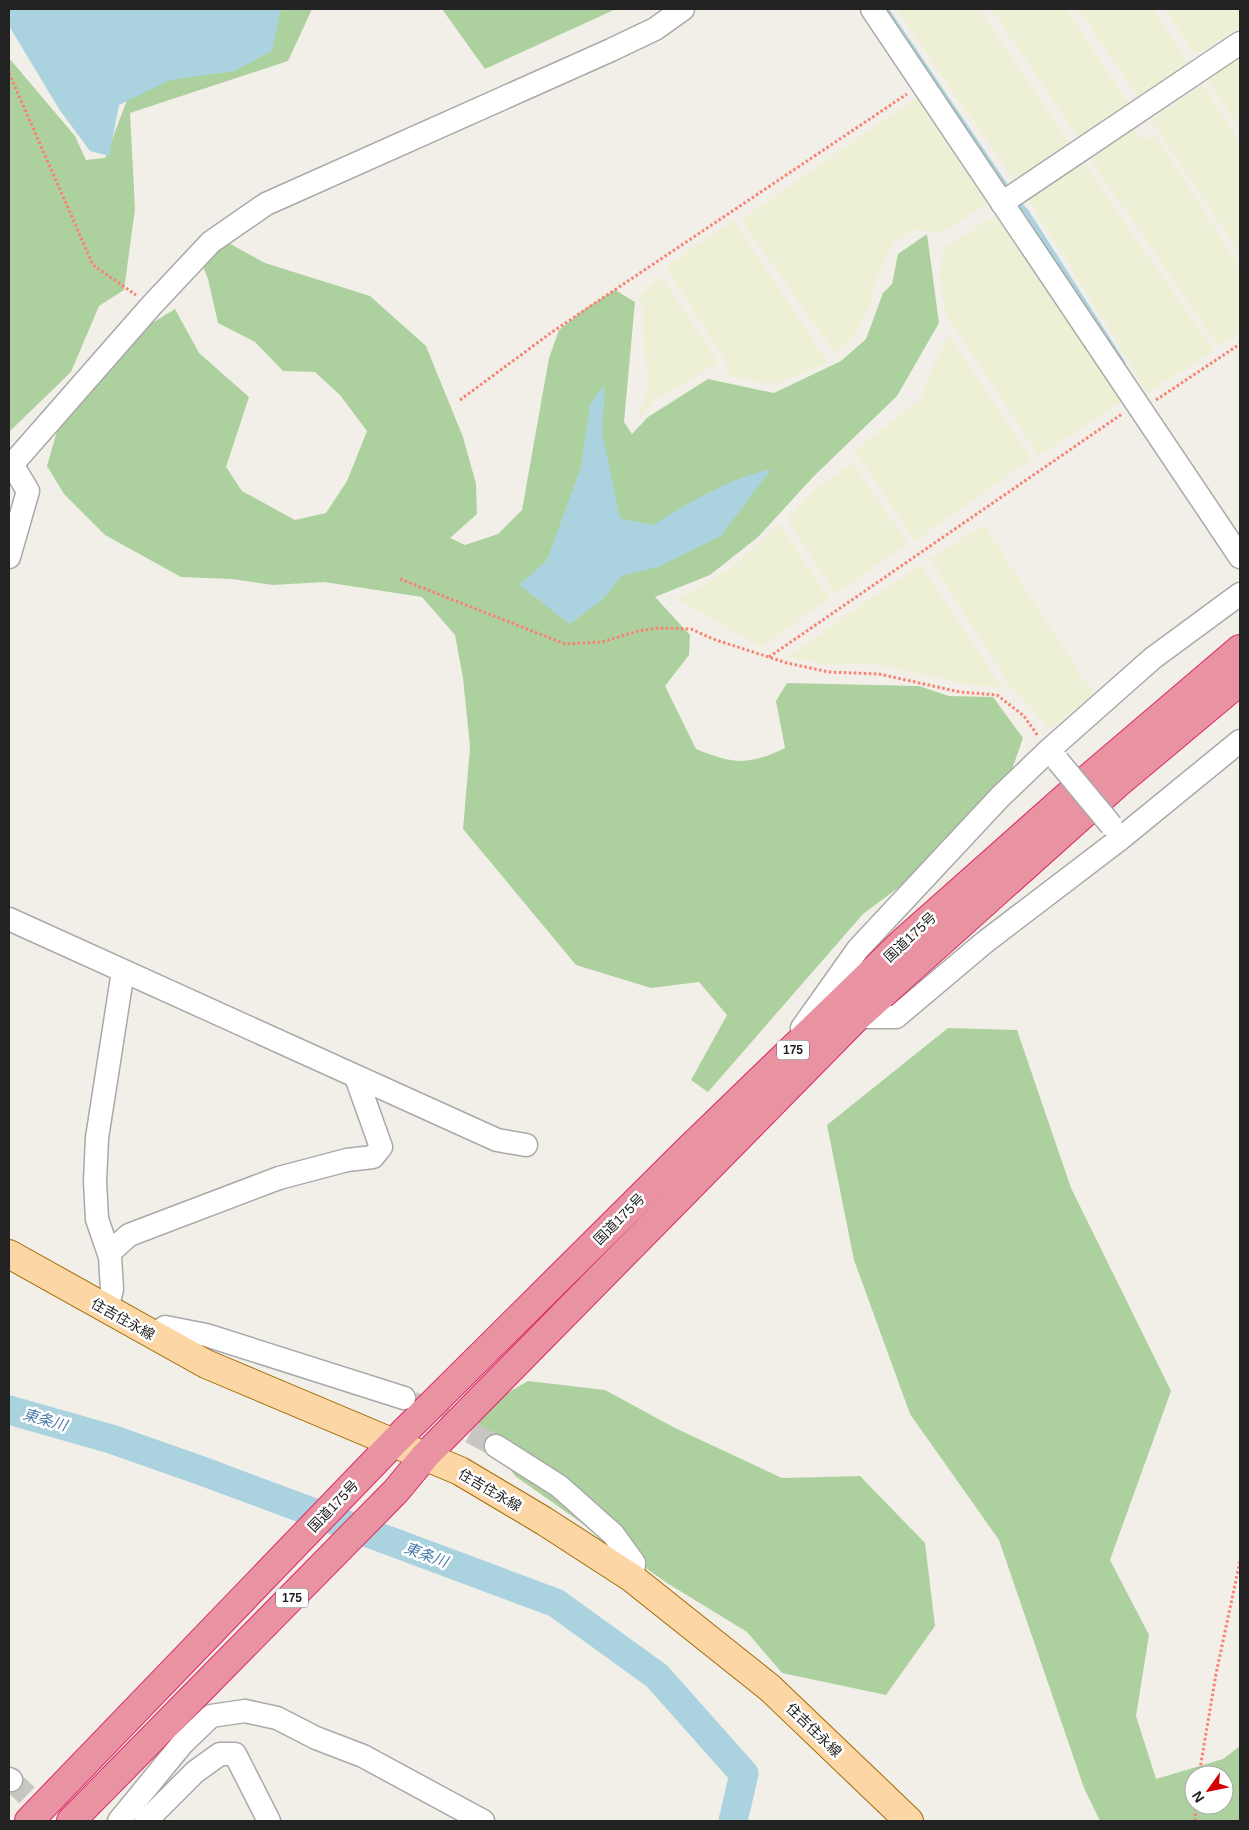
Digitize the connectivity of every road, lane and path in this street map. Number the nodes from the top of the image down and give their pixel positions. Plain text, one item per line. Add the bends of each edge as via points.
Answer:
1 (682, 9) edge
2 (872, 9) edge
3 (1240, 43) edge
4 (9, 73) edge
5 (922, 84) junction
6 (1002, 203) junction
7 (151, 306) junction
8 (1240, 344) edge
9 (460, 400) dead end
10 (1139, 407) junction
11 (11, 467) edge
12 (9, 557) edge
13 (1240, 557) edge
14 (400, 579) dead end
15 (1240, 594) edge
16 (1240, 649) edge
17 (768, 657) junction
18 (1240, 681) edge
19 (1240, 741) edge
20 (1053, 756) junction
21 (1116, 832) junction
22 (9, 918) edge
23 (123, 971) junction
24 (857, 1016) junction
25 (773, 1069) junction
26 (356, 1077) junction
27 (526, 1145) dead end
28 (109, 1253) junction
29 (9, 1254) edge
30 (107, 1310) junction
31 (154, 1336) junction
32 (404, 1398) tunnel mouth
33 (393, 1443) junction
34 (496, 1446) tunnel mouth
35 (425, 1456) junction
36 (1240, 1561) edge
37 (632, 1578) junction
38 (1201, 1765) edge
39 (29, 1821) edge
40 (71, 1821) edge
41 (119, 1821) edge
42 (146, 1821) edge
43 (269, 1821) edge
44 (483, 1821) edge
45 (909, 1821) edge

1 - 7 street via 655,29 611,50 266,204 211,242
2 - 5 street
3 - 6 street
4 - 7 path via 93,264
5 - 6 street
5 - 9 path via 552,332
6 - 10 street
7 - 11 street
8 - 10 path
10 - 13 street
10 - 17 path
11 - 12 street via 28,491
14 - 17 path via 565,644 602,642 659,628 690,629
15 - 20 street via 1153,658
16 - 25 highway, 国道175号 / 175 via 903,942
17 - 20 path via 829,672 879,674 960,692 997,695 1024,716
18 - 24 highway, 国道175号 / 175 via 1117,784
19 - 21 street
20 - 21 street, bridge
20 - 25 street via 1000,797 858,949
21 - 24 street via 896,1017
22 - 23 street
23 - 26 street
23 - 28 street via 97,1138 95,1172 97,1219
24 - 35 highway, 国道175号 / 175
25 - 33 highway, 国道175号 / 175 via 686,1151
26 - 27 street via 496,1140
26 - 28 street via 381,1147 373,1157 347,1160 279,1178 128,1235
28 - 30 street via 112,1289
29 - 30 main road, 住吉住永線
30 - 31 main road, 住吉住永線
31 - 32 street via 165,1327 206,1335
31 - 33 main road, 住吉住永線 via 206,1364
33 - 35 main road, 住吉住永線
33 - 39 highway, 国道175号 / 175
34 - 37 street via 559,1486 613,1534 634,1563
35 - 37 main road, 住吉住永線 via 460,1471
35 - 40 highway, 国道175号 / 175 via 396,1491
36 - 38 path
37 - 45 main road, 住吉住永線 via 770,1688
41 - 44 street via 182,1744 211,1716 245,1711 277,1718 316,1738 363,1756
42 - 43 street via 195,1772 220,1754 235,1754

